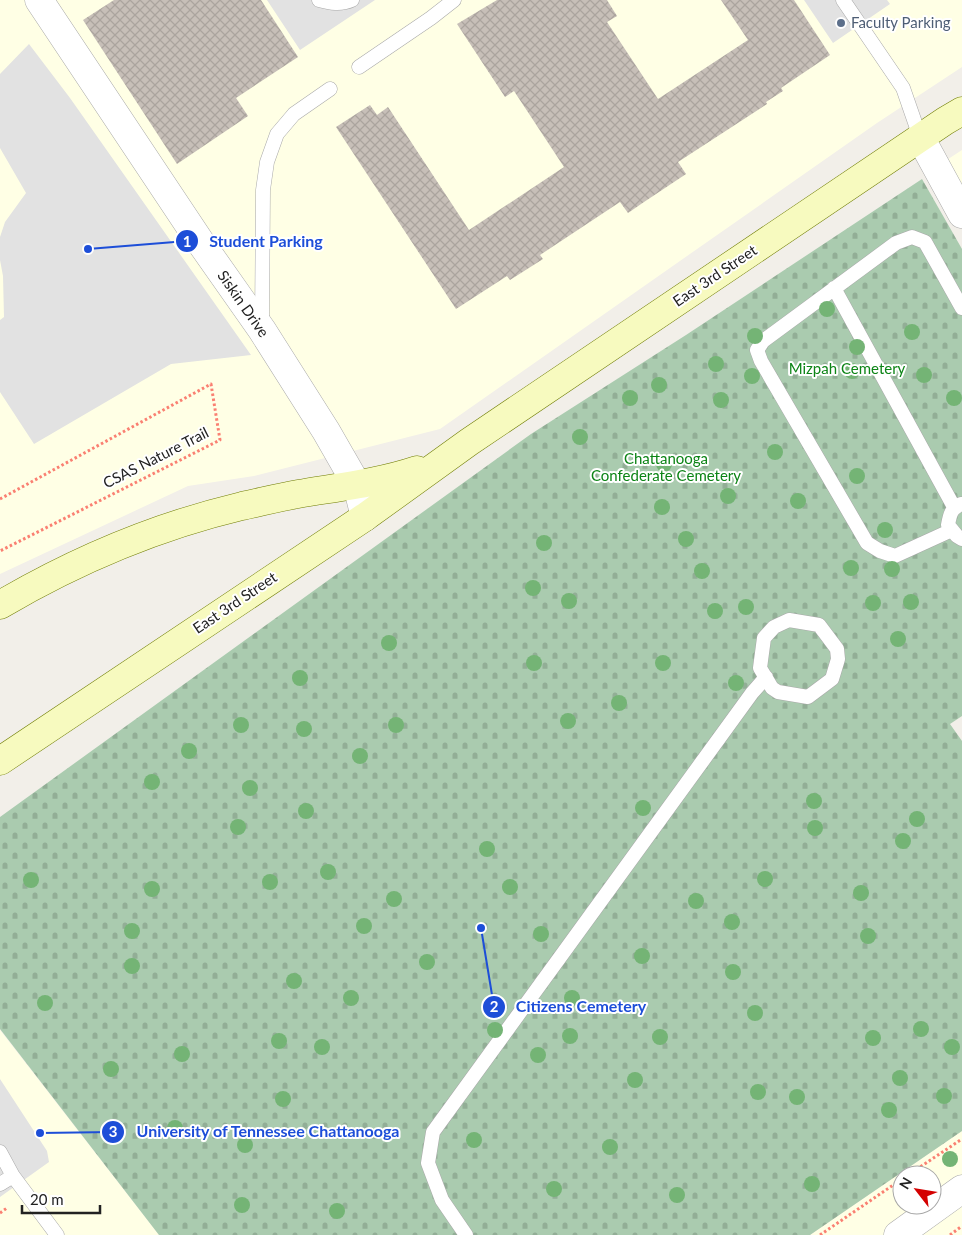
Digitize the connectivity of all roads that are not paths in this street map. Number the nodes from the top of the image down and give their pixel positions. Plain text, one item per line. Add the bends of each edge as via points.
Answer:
1 (39, 0) edge
2 (319, 0) edge
3 (352, 0) edge
4 (454, 0) edge
5 (843, 0) edge
6 (359, 68) dead end
7 (330, 89) dead end
8 (962, 111) edge
9 (920, 137) junction
10 (962, 214) edge
11 (834, 288) junction
12 (962, 308) edge
13 (262, 330) junction
14 (469, 442) junction
15 (357, 485) junction
16 (958, 505) edge
17 (365, 517) junction
18 (957, 534) edge
19 (0, 605) edge
20 (766, 677) junction
21 (0, 761) edge
22 (0, 1152) edge
23 (13, 1176) junction
24 (0, 1184) edge
25 (962, 1189) edge
26 (56, 1235) edge
27 (466, 1235) edge
28 (898, 1235) edge

1 - 13 street, Siskin Drive
2 - 3 lane via 332,4
4 - 6 lane
5 - 9 lane via 903,88
7 - 13 lane via 294,114 277,134 267,162 263,190
8 - 9 main road, East 3rd Street
9 - 10 street
9 - 14 main road, East 3rd Street
11 - 12 lane via 896,242 912,237 926,242
11 - 16 lane
11 - 18 lane via 763,341 758,350 761,361 867,543 895,556
13 - 15 street, Siskin Drive
14 - 15 main road, East 3rd Street via 419,470
14 - 17 main road, East 3rd Street
15 - 17 street, Siskin Drive
15 - 19 main road, East 3rd Street via 298,494 182,523 71,567
16 - 18 lane via 950,512 948,525
17 - 21 main road, East 3rd Street
20 - 20 lane via 760,668 764,638 774,627 789,620 819,625 836,648 838,659 832,679 808,697 778,692
20 - 27 lane via 433,1132 428,1163 442,1200
22 - 23 lane
23 - 24 lane
23 - 26 lane
25 - 28 street

